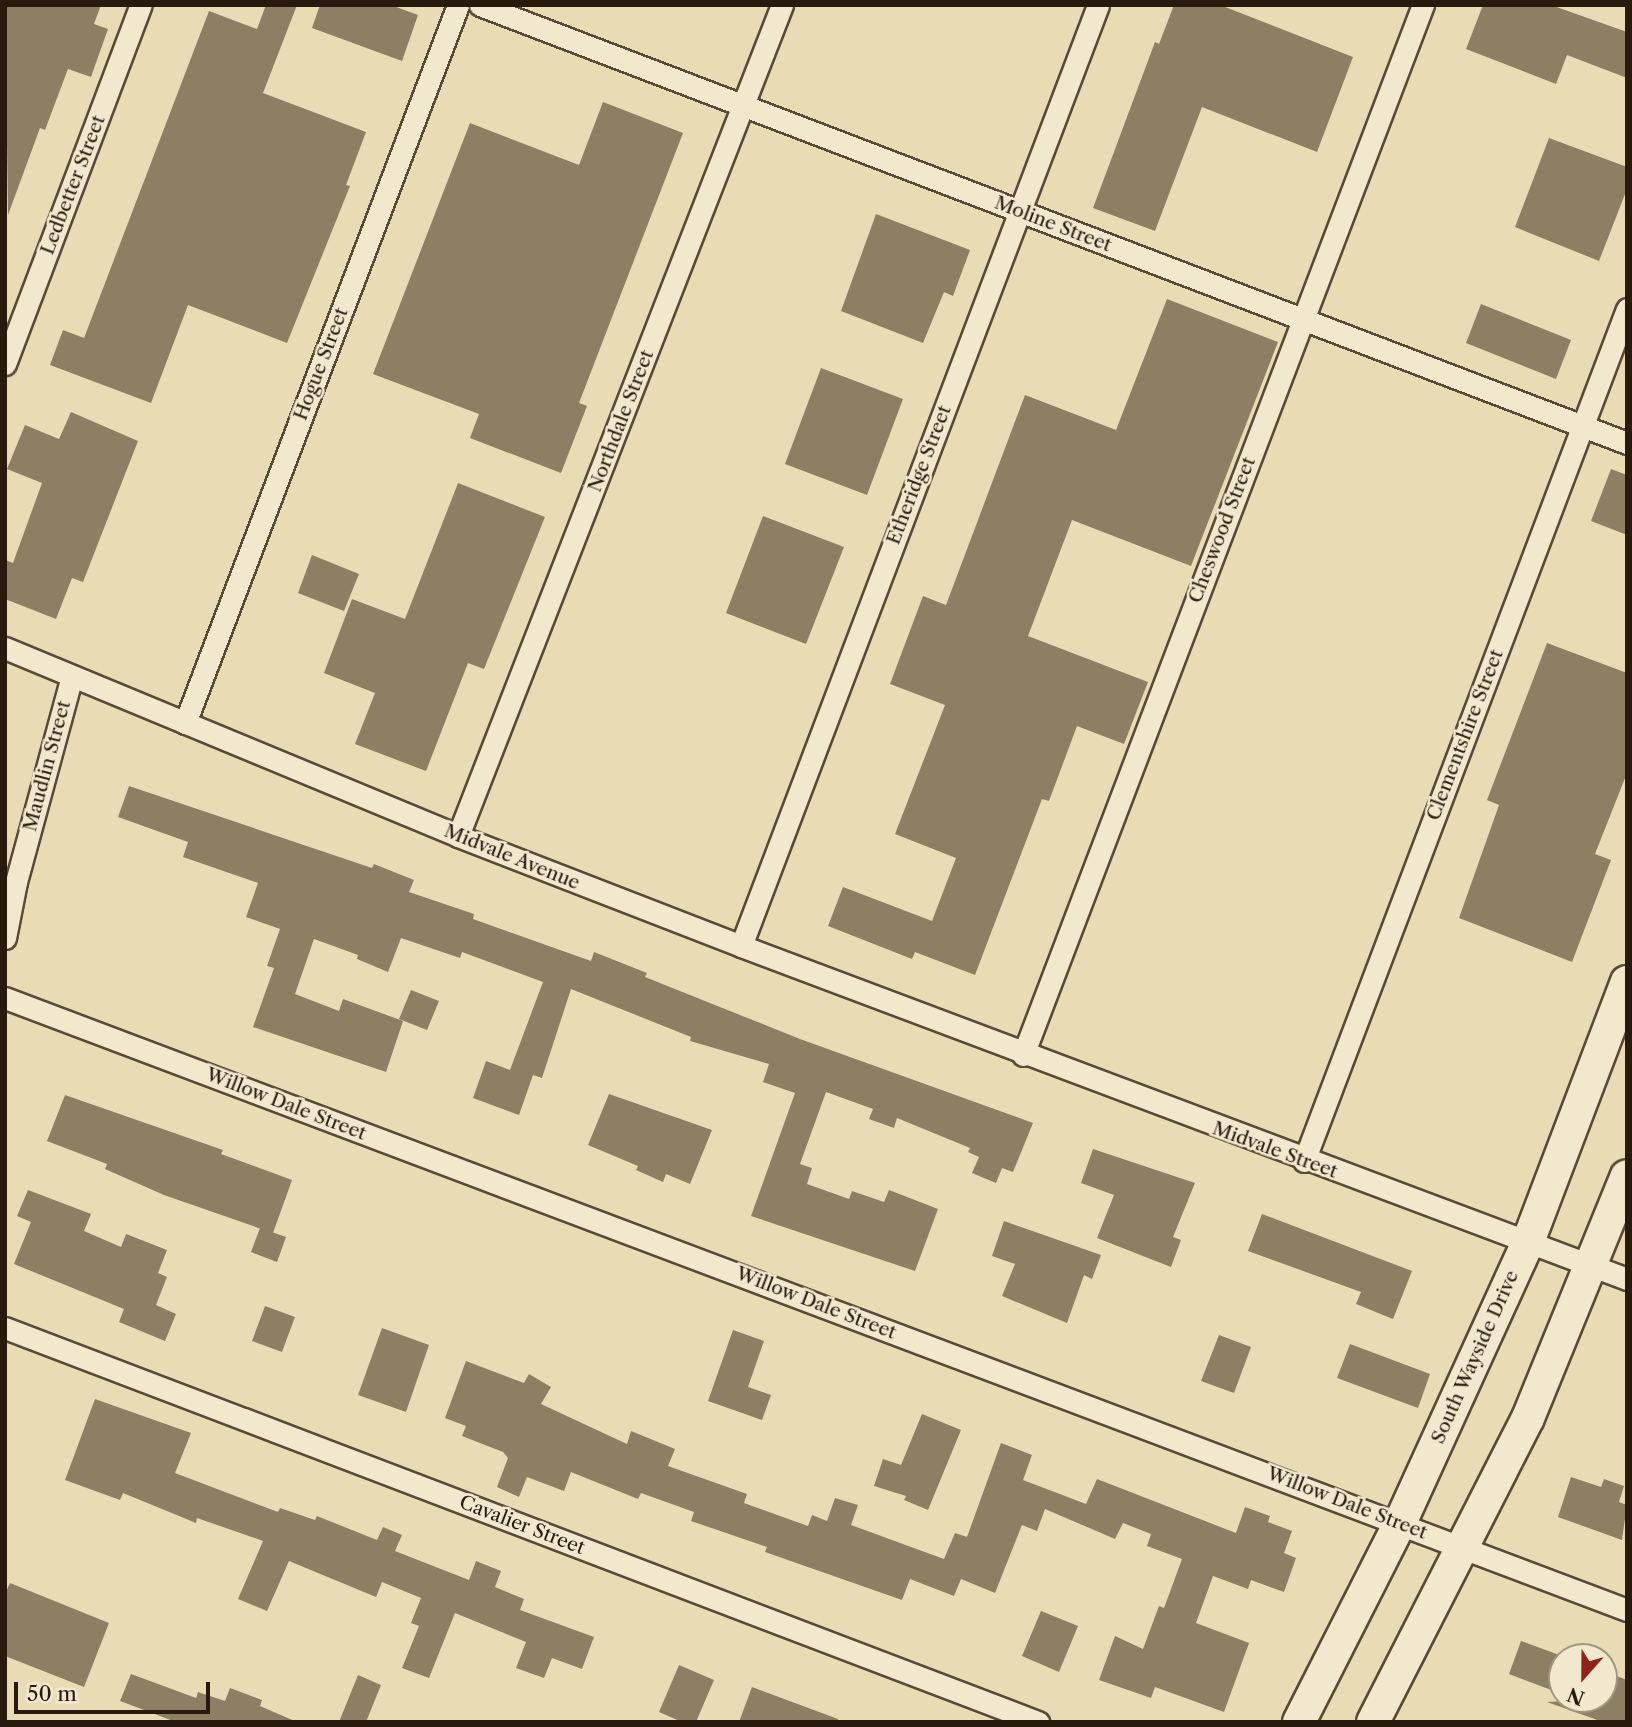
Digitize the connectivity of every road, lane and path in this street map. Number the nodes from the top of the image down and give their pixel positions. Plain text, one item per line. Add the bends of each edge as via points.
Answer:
1 (141, 5) edge
2 (457, 5) edge
3 (480, 5) edge
4 (782, 5) edge
5 (1098, 5) edge
6 (1423, 5) edge
7 (744, 106) junction
8 (1018, 211) junction
9 (1627, 309) edge
10 (1302, 319) junction
11 (5, 364) edge
12 (1582, 426) junction
13 (1627, 443) edge
14 (5, 648) edge
15 (72, 676) junction
16 (185, 723) junction
17 (458, 836) junction
18 (5, 938) edge
19 (741, 946) junction
20 (1627, 982) edge
21 (5, 998) edge
22 (1023, 1055) junction
23 (1304, 1161) junction
24 (1627, 1176) edge
25 (1528, 1242) junction
26 (1593, 1266) junction
27 (1627, 1279) edge
28 (5, 1328) edge
29 (1400, 1523) junction
30 (1461, 1546) junction
31 (1627, 1610) edge
32 (1038, 1722) edge
33 (1299, 1722) edge
34 (1373, 1722) edge

1 - 11 street, Ledbetter Street
2 - 16 street, Hogue Street
3 - 7 street, Moline Street
4 - 7 street, Northdale Street
5 - 8 street, Etheridge Street
6 - 10 street, Cheswood Street
7 - 8 street, Moline Street
7 - 17 street, Northdale Street
8 - 10 street, Moline Street
8 - 19 street, Etheridge Street
9 - 12 street, Clementshire Street
10 - 12 street, Moline Street
10 - 22 street, Cheswood Street
12 - 13 street, Moline Street
12 - 23 street, Clementshire Street
14 - 15 street, Midvale Avenue
15 - 16 street, Midvale Avenue
15 - 18 street, Maudlin Street
16 - 17 street, Midvale Avenue
17 - 19 street, Midvale Avenue
19 - 22 street, Midvale Avenue
20 - 25 main road, South Wayside Drive
21 - 29 street, Willow Dale Street
22 - 23 street, Midvale Street
23 - 25 street, Midvale Street
24 - 26 main road
25 - 26 street
25 - 29 main road, South Wayside Drive
26 - 27 street
26 - 30 main road via 1528,1418
28 - 32 street, Cavalier Street
29 - 30 street, Willow Dale Street
29 - 33 main road, South Wayside Drive
30 - 31 street, Willow Dale Street
30 - 34 main road

